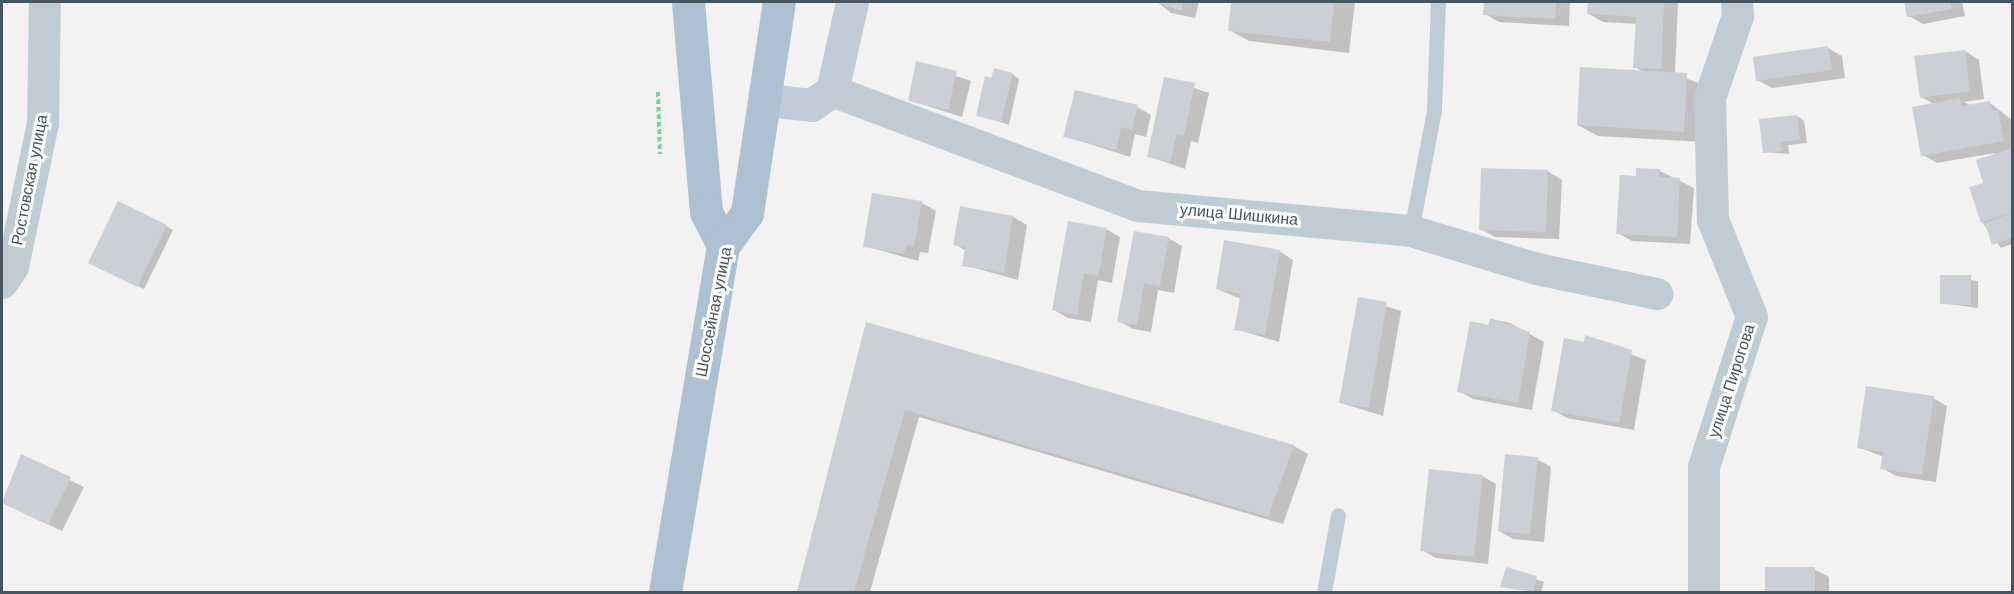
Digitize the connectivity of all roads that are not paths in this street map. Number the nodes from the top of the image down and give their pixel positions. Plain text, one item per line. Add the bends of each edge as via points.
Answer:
1 (45, 2) edge
2 (688, 2) edge
3 (779, 2) edge
4 (852, 2) edge
5 (1438, 2) edge
6 (1737, 2) edge
7 (832, 91) junction
8 (767, 100) junction
9 (1411, 231) junction
10 (723, 246) junction
11 (2, 283) edge
12 (1658, 294) dead end
13 (1338, 515) dead end
14 (665, 592) edge
15 (1324, 592) edge
16 (1704, 592) edge

1 - 11 street, Ростовская улица via 43,124 13,267
2 - 10 main road via 706,212
3 - 8 main road, Шоссейная улица
4 - 7 street
5 - 9 lane via 1434,110
6 - 16 street, улица Пирогова via 1738,16 1710,98 1713,220 1752,317 1704,467
7 - 8 street via 811,105
7 - 9 street, улица Шишкина via 1137,206
8 - 10 main road, Шоссейная улица via 747,213
9 - 12 street, улица Шишкина via 1537,269
10 - 14 main road, Шоссейная улица
13 - 15 lane

